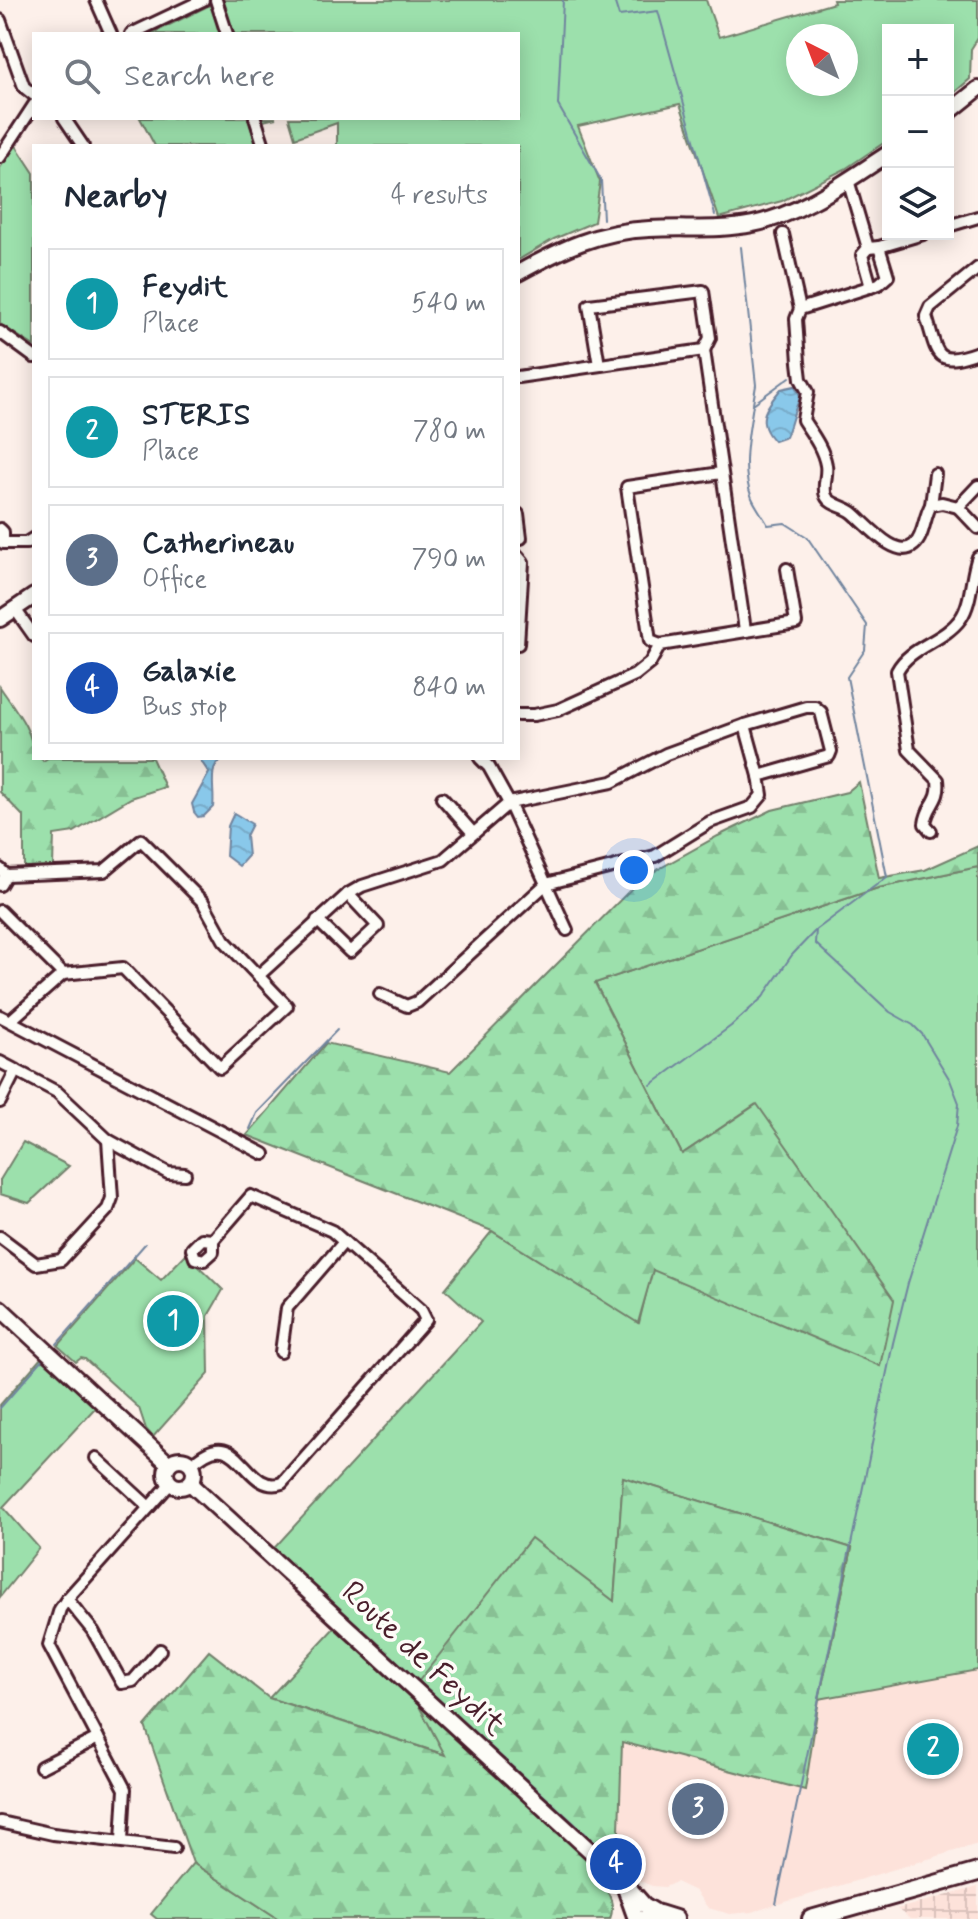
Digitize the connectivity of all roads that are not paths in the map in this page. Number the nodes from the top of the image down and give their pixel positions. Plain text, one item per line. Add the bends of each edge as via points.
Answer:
1 (96, 0) edge
2 (203, 0) edge
3 (216, 0) edge
4 (0, 20) edge
5 (110, 32) edge
6 (135, 32) edge
7 (226, 32) edge
8 (978, 78) edge
9 (32, 93) edge
10 (973, 93) edge
11 (32, 108) edge
12 (954, 108) edge
13 (65, 120) edge
14 (256, 120) edge
15 (82, 144) edge
16 (263, 144) edge
17 (0, 157) edge
18 (882, 158) edge
19 (848, 180) junction
20 (978, 217) edge
21 (954, 224) edge
22 (783, 234) dead end
23 (902, 240) edge
24 (874, 248) junction
25 (978, 268) edge
26 (520, 272) edge
27 (871, 287) junction
28 (800, 309) junction
29 (0, 332) edge
30 (704, 350) junction
31 (978, 352) edge
32 (32, 356) edge
33 (599, 365) junction
34 (520, 377) edge
35 (721, 473) junction
36 (935, 474) dead end
37 (978, 486) edge
38 (931, 505) junction
39 (958, 507) junction
40 (978, 528) edge
41 (0, 529) edge
42 (520, 530) edge
43 (521, 538) dead end
44 (32, 539) edge
45 (2, 547) edge
46 (978, 557) edge
47 (521, 559) edge
48 (787, 569) dead end
49 (520, 587) edge
50 (32, 597) edge
51 (15, 609) junction
52 (0, 619) edge
53 (745, 630) junction
54 (32, 633) edge
55 (660, 645) junction
56 (520, 715) edge
57 (745, 725) junction
58 (482, 760) edge
59 (759, 776) junction
60 (442, 798) dead end
61 (509, 803) junction
62 (931, 831) dead end
63 (473, 833) junction
64 (2, 876) edge
65 (546, 884) junction
66 (348, 894) junction
67 (0, 911) edge
68 (317, 920) junction
69 (567, 930) dead end
70 (63, 974) junction
71 (258, 976) junction
72 (380, 994) dead end
73 (5, 1018) edge
74 (0, 1062) edge
75 (16, 1070) junction
76 (0, 1102) edge
77 (108, 1140) junction
78 (264, 1154) dead end
79 (185, 1174) dead end
80 (0, 1237) edge
81 (213, 1240) dead end
82 (344, 1242) junction
83 (0, 1308) edge
84 (281, 1352) dead end
85 (96, 1458) dead end
86 (169, 1464) junction
87 (191, 1465) junction
88 (190, 1483) junction
89 (170, 1484) junction
90 (149, 1507) junction
91 (67, 1599) junction
92 (160, 1650) dead end
93 (98, 1738) junction
94 (41, 1767) dead end
95 (0, 1822) edge
96 (122, 1840) junction
97 (174, 1848) dead end
98 (978, 1872) edge
99 (618, 1876) junction
100 (978, 1880) edge
101 (848, 1909) junction
102 (660, 1917) edge
103 (636, 1919) edge
104 (811, 1919) edge

1 - 5 street
2 - 6 street
3 - 7 street
4 - 9 street via 24,87
8 - 10 street
10 - 12 street
11 - 17 street
13 - 15 street
14 - 16 street
18 - 19 street
19 - 24 street
19 - 26 street via 792,211 754,224 597,236
20 - 21 street
22 - 28 street
23 - 24 street
24 - 27 street via 862,255
24 - 27 street via 888,276
25 - 31 street via 926,316 945,360
27 - 28 street
28 - 38 street via 799,362 808,392 803,420 827,467 825,493 830,502 845,507 899,549 914,546
29 - 32 street
30 - 33 street
30 - 33 street via 710,338 703,291 589,305
30 - 35 street
33 - 34 street
35 - 53 street
35 - 55 street via 627,487 650,641
36 - 38 street
37 - 39 street
38 - 39 street
39 - 40 street
41 - 45 street
42 - 43 street
44 - 45 street
46 - 62 street via 962,617 945,635 903,659 897,671 909,750 938,780 938,799 926,814
47 - 49 street
48 - 53 street via 796,623
50 - 51 street
51 - 52 street
51 - 54 street
53 - 55 street
55 - 56 street via 635,675 558,710
57 - 59 street
57 - 59 street via 806,707 821,712 829,756
57 - 61 street via 666,754 612,782
58 - 61 street
59 - 65 street via 762,795 752,807 710,822 655,856
60 - 63 street
61 - 63 street
61 - 65 street
63 - 66 street via 443,860
64 - 71 street via 104,871 141,840 203,902 224,940
65 - 69 street
65 - 72 street via 417,1002 407,1006
66 - 68 street
66 - 68 street via 378,926 350,952
67 - 70 street
68 - 71 street
70 - 71 street via 123,968 220,1068 287,1006
70 - 73 street
73 - 78 street
74 - 75 street
75 - 76 street
75 - 77 street via 57,1092
77 - 79 street via 168,1173
77 - 80 street via 108,1209 61,1260 36,1264
81 - 82 street via 251,1196 332,1231
82 - 84 street via 287,1308
82 - 87 street via 421,1310 426,1320 421,1328 282,1483 262,1483 223,1449 213,1449
83 - 86 street
85 - 90 street
86 - 87 street via 183,1459
86 - 89 street via 165,1474
87 - 88 street
88 - 89 street via 180,1488
88 - 99 street, Route de Feydit
89 - 90 street
90 - 91 street
91 - 92 street via 93,1631 122,1683 133,1681
91 - 93 street via 49,1645
93 - 94 street
93 - 96 street via 125,1789
95 - 96 street via 53,1834
96 - 97 street
98 - 101 main road
99 - 102 street, Route de Feydit
99 - 103 street, Route de Feydit
100 - 101 main road
101 - 104 main road

